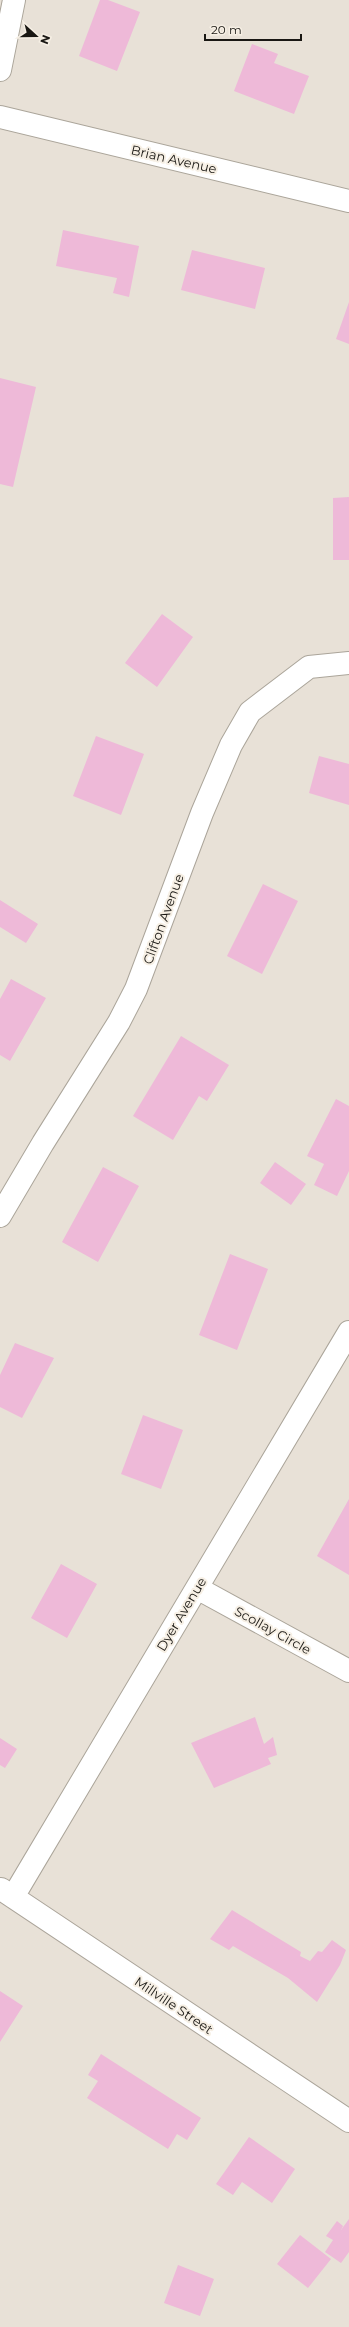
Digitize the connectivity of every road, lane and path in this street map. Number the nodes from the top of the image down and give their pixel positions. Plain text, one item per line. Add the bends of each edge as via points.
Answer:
1 (14, 0) edge
2 (0, 70) edge
3 (0, 117) edge
4 (349, 201) edge
5 (349, 662) edge
6 (0, 1216) edge
7 (349, 1332) edge
8 (197, 1588) junction
9 (349, 1671) edge
10 (6, 1893) edge
11 (349, 2121) edge

1 - 2 street
3 - 4 street, Brian Avenue
5 - 6 street, Clifton Avenue via 309,667 250,712 231,745 202,813 136,989 119,1022
7 - 8 street, Dyer Avenue
8 - 9 street, Scollay Circle
8 - 10 street, Dyer Avenue
10 - 11 street, Millville Street

